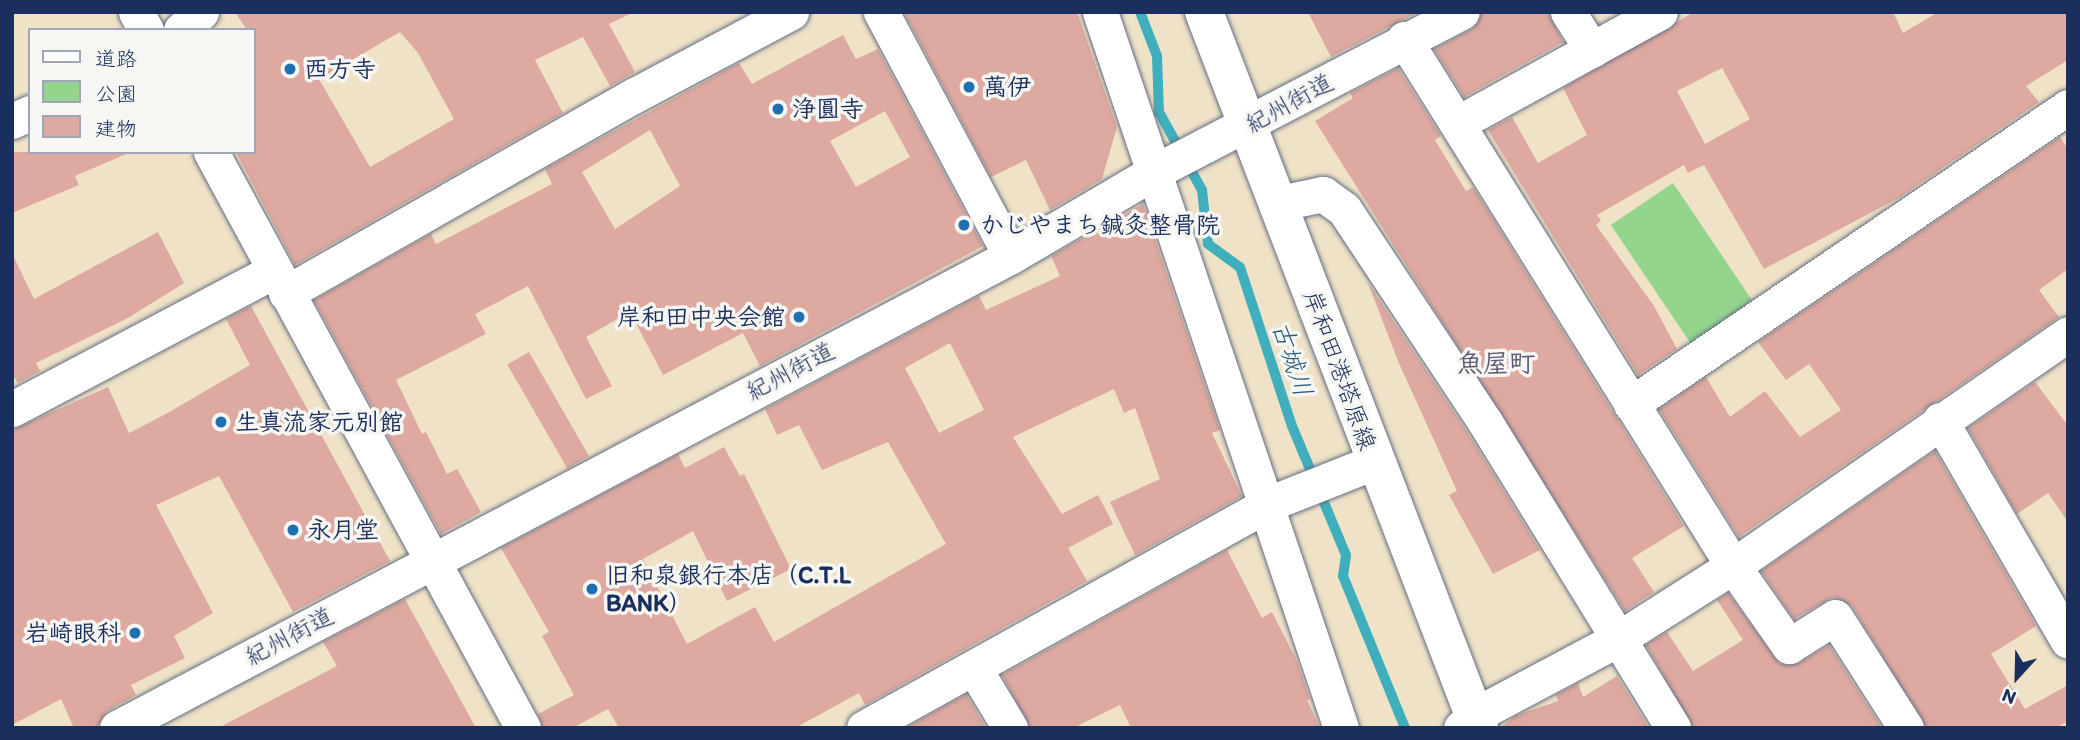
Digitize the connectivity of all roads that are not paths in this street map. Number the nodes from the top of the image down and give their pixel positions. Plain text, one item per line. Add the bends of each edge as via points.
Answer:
1 (136, 12) edge
2 (201, 12) edge
3 (791, 12) edge
4 (881, 12) edge
5 (1100, 12) edge
6 (1204, 12) edge
7 (1462, 12) edge
8 (1568, 12) edge
9 (1660, 12) edge
10 (145, 28) edge
11 (183, 28) edge
12 (1404, 39) junction
13 (1592, 50) junction
14 (2068, 107) edge
15 (28, 114) edge
16 (12, 121) edge
17 (1460, 122) junction
18 (1250, 125) junction
19 (212, 154) edge
20 (1175, 162) junction
21 (1280, 203) junction
22 (1011, 256) junction
23 (280, 282) junction
24 (2068, 334) edge
25 (1631, 404) junction
26 (12, 409) edge
27 (1940, 420) junction
28 (1374, 462) junction
29 (1282, 498) junction
30 (431, 561) junction
31 (1733, 566) junction
32 (1618, 639) junction
33 (2068, 640) edge
34 (974, 668) junction
35 (1472, 724) edge
36 (117, 728) edge
37 (523, 728) edge
38 (864, 728) edge
39 (1010, 728) edge
40 (1341, 728) edge
41 (1673, 728) edge
42 (1906, 728) edge

1 - 10 street
2 - 11 street
3 - 23 street
4 - 22 street
5 - 20 street
6 - 18 main road, 岸和田港塔原線
7 - 12 street, 紀州街道
8 - 13 street
9 - 13 street
12 - 17 street
12 - 18 street, 紀州街道
13 - 17 street
14 - 25 street
15 - 16 street
17 - 25 street
18 - 20 street, 紀州街道
18 - 21 main road, 岸和田港塔原線
19 - 23 street
20 - 22 street, 紀州街道
20 - 29 street
21 - 28 main road, 岸和田港塔原線
21 - 32 street via 1323,194 1344,209 1485,422
22 - 30 street, 紀州街道
23 - 26 street
23 - 30 street
24 - 27 street
25 - 31 street
27 - 31 street
27 - 33 street
28 - 29 street
28 - 35 main road, 岸和田港塔原線
29 - 34 street
29 - 40 street
30 - 36 street, 紀州街道
30 - 37 street
31 - 32 street
31 - 42 street via 1789,646 1835,617
32 - 35 street
32 - 41 street
34 - 38 street
34 - 39 street

